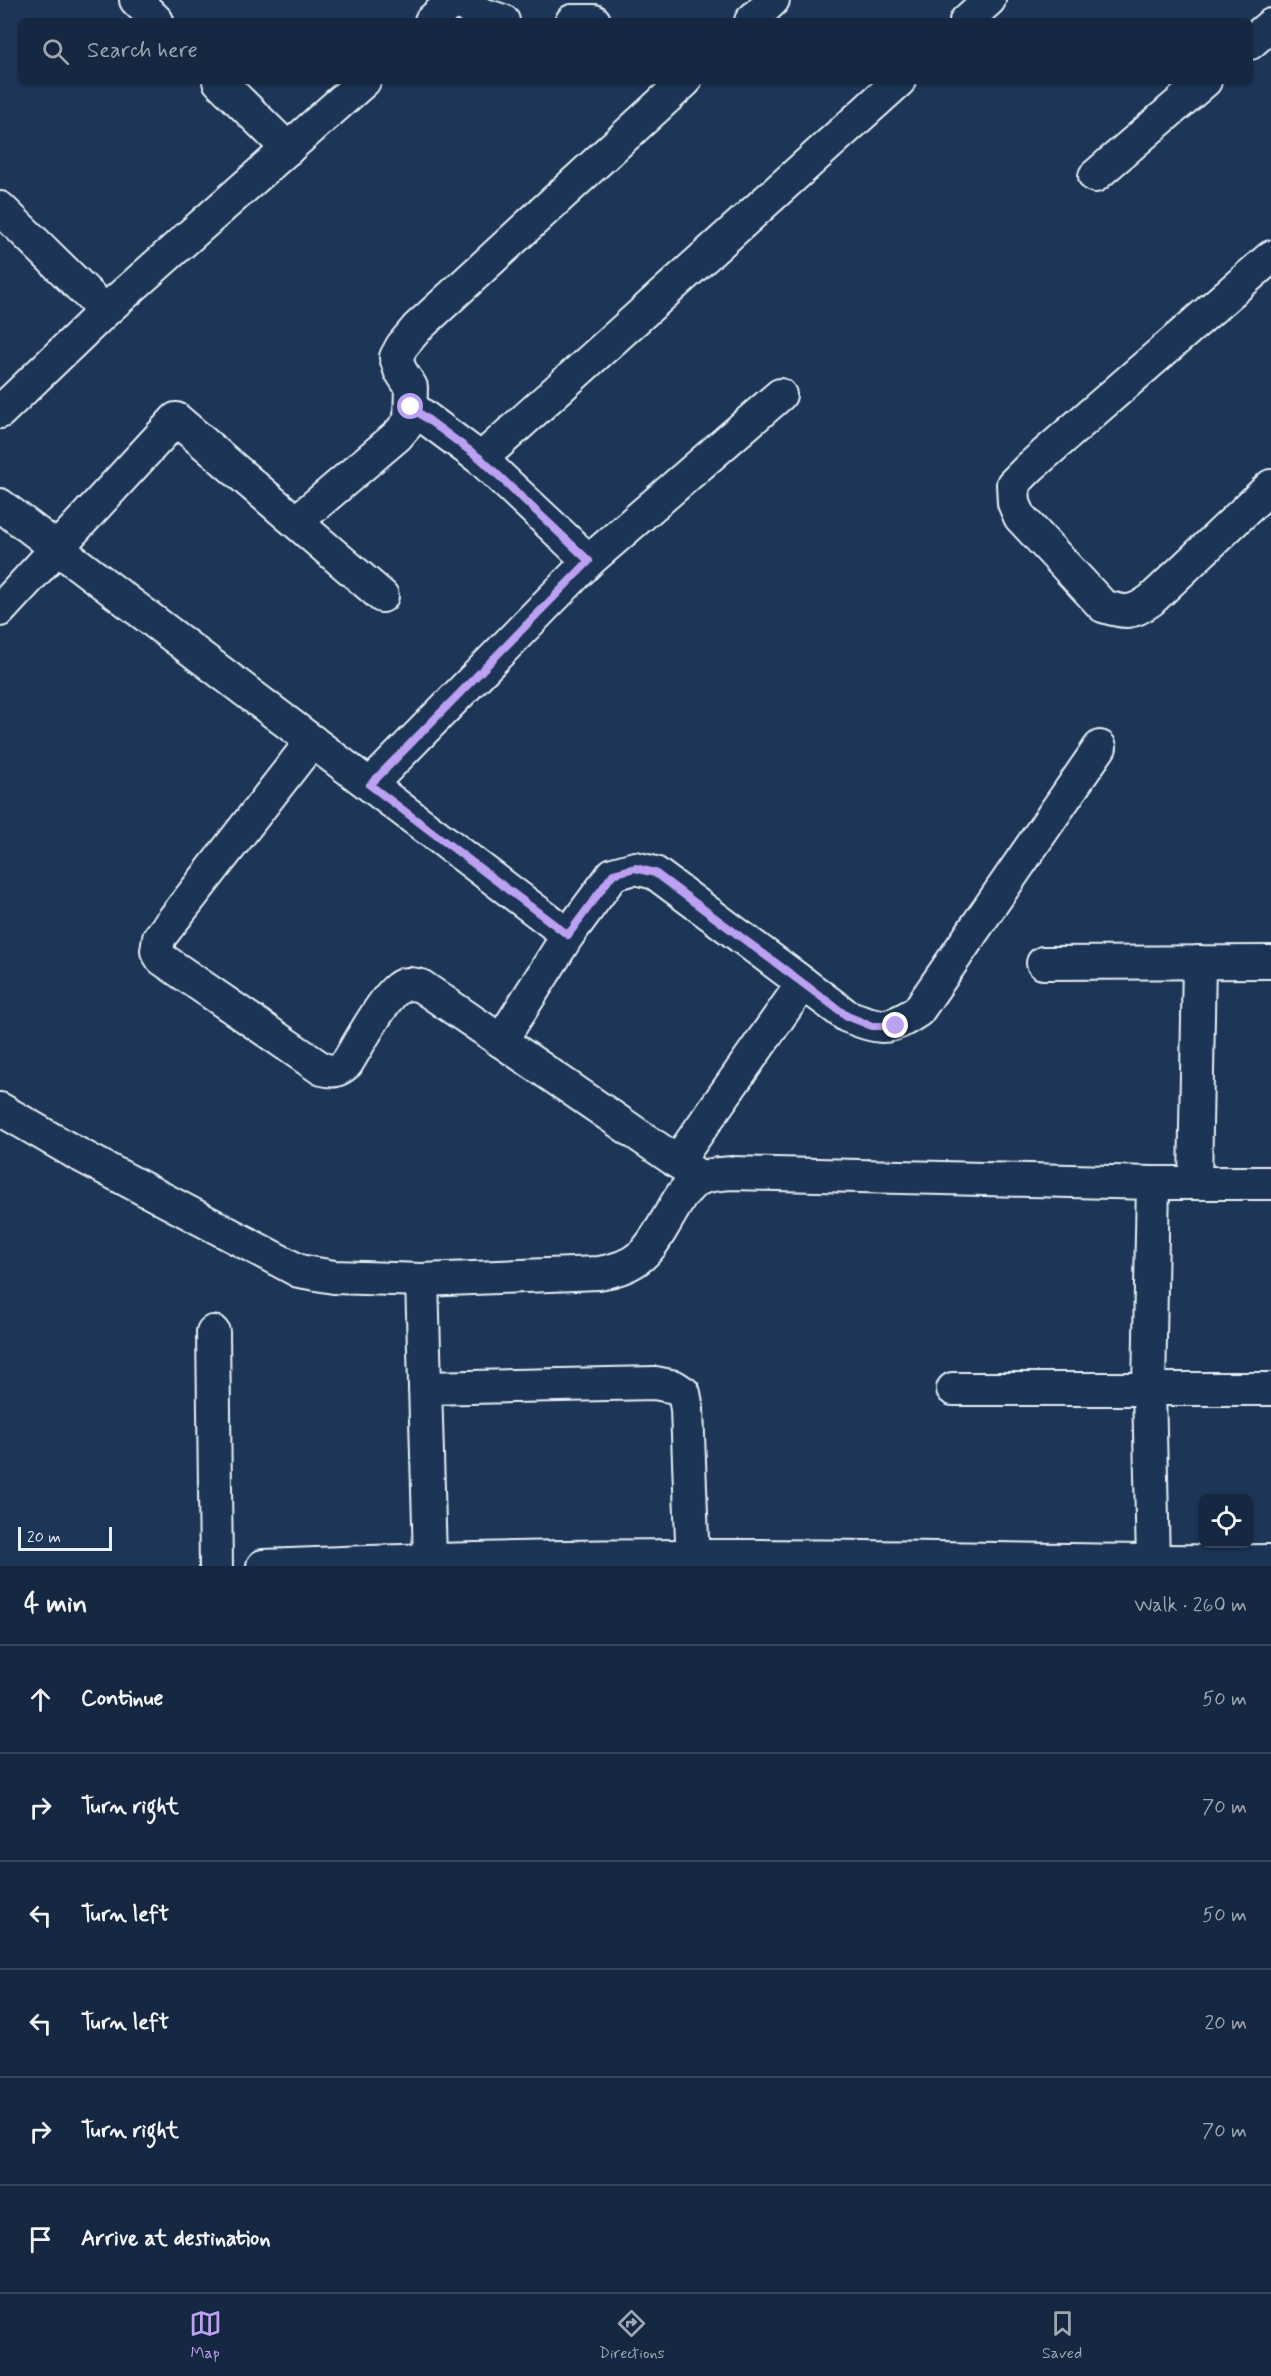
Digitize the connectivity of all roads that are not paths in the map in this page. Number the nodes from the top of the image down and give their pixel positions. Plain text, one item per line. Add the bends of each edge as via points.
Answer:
1 (136, 0) edge
2 (454, 0) edge
3 (773, 0) edge
4 (989, 0) edge
5 (154, 18) edge
6 (434, 18) edge
7 (494, 18) edge
8 (754, 18) edge
9 (969, 18) edge
10 (1271, 25) edge
11 (1253, 40) edge
12 (222, 84) edge
13 (361, 84) edge
14 (675, 84) edge
15 (896, 84) edge
16 (1202, 84) edge
17 (288, 149) junction
18 (1095, 176) dead end
19 (0, 208) edge
20 (1271, 257) edge
21 (105, 311) junction
22 (780, 395) dead end
23 (411, 407) junction
24 (0, 412) edge
25 (481, 459) junction
26 (1271, 486) edge
27 (0, 505) edge
28 (297, 521) junction
29 (57, 547) junction
30 (589, 561) junction
31 (382, 596) dead end
32 (0, 610) edge
33 (312, 741) junction
34 (1100, 747) dead end
35 (370, 785) junction
36 (568, 935) junction
37 (1199, 962) junction
38 (1271, 962) edge
39 (1042, 963) dead end
40 (803, 983) junction
41 (501, 1041) junction
42 (0, 1109) edge
43 (689, 1170) junction
44 (1153, 1183) junction
45 (1196, 1183) junction
46 (1271, 1183) edge
47 (422, 1280) junction
48 (213, 1332) dead end
49 (425, 1388) junction
50 (953, 1389) dead end
51 (1149, 1389) junction
52 (1271, 1389) edge
53 (430, 1559) junction
54 (692, 1561) edge
55 (822, 1561) edge
56 (1271, 1561) edge
57 (481, 1562) edge
58 (1153, 1562) junction
59 (216, 1566) edge
60 (263, 1566) edge

1 - 5 street
2 - 6 street
2 - 7 street
3 - 8 street
4 - 9 street
10 - 11 street
12 - 17 street
13 - 17 street
14 - 23 street via 402,346 396,357 411,387
15 - 25 street
16 - 18 street
17 - 21 street
19 - 21 street
20 - 26 street via 1013,484 1020,517 1103,606 1122,612 1137,610 1151,600
21 - 24 street
22 - 30 street
23 - 25 street
23 - 28 street via 410,421 397,436
25 - 30 street
27 - 29 street
28 - 29 street via 176,419
28 - 31 street
29 - 32 street
29 - 33 street
30 - 35 street
33 - 35 street
33 - 41 street via 159,938 157,951 162,959 331,1072 347,1063 389,998 409,983 421,986
34 - 40 street via 918,1011 896,1026 872,1026 847,1016
35 - 36 street
36 - 40 street via 613,874 635,868 655,873
36 - 41 street
37 - 38 street
37 - 39 street
37 - 45 street
40 - 43 street
41 - 43 street
42 - 47 street via 299,1271 334,1278
43 - 44 street
43 - 47 street via 684,1190 650,1246 636,1262 620,1270
44 - 45 street
44 - 51 street
45 - 46 street
47 - 49 street
48 - 59 street
49 - 53 street
49 - 54 street via 656,1383 675,1387 684,1393 687,1409
50 - 51 street
51 - 52 street
51 - 58 street
53 - 57 street
53 - 60 street
54 - 55 street
54 - 57 street
55 - 58 street
56 - 58 street

